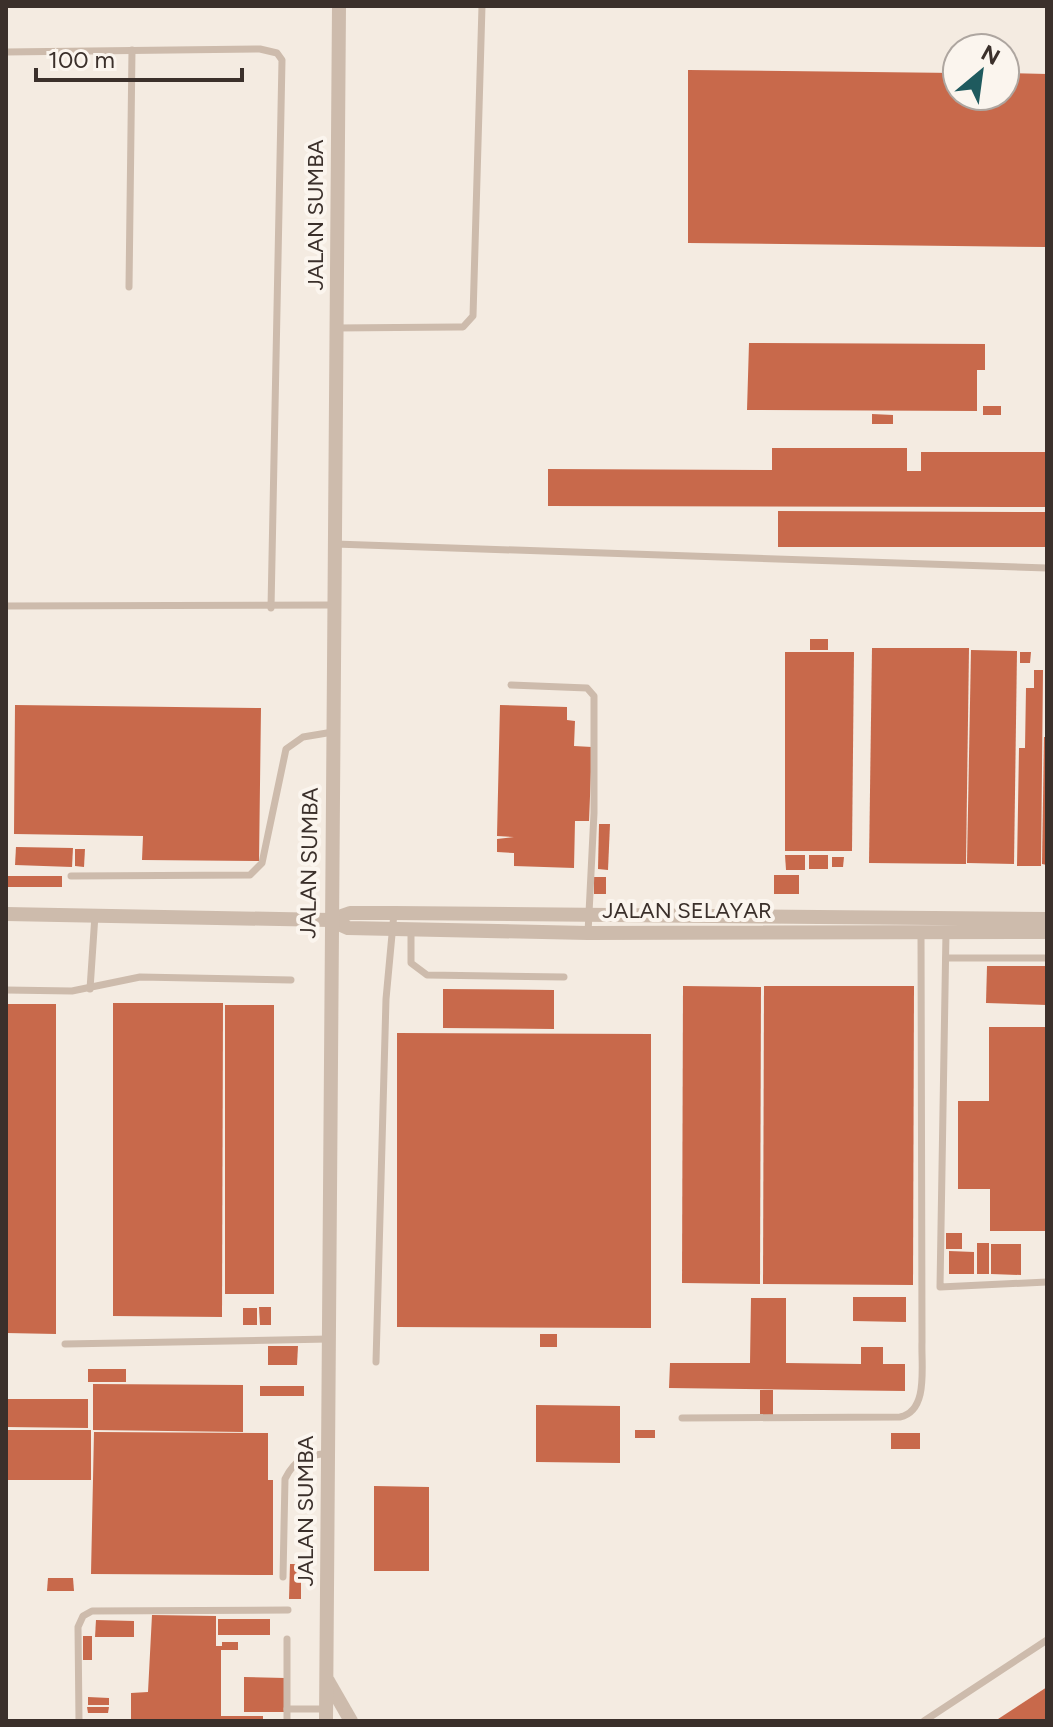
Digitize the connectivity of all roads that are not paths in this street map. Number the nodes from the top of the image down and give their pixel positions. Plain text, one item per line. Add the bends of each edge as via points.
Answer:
1 (339, 6) edge
2 (482, 6) edge
3 (132, 50) junction
4 (6, 52) edge
5 (129, 287) dead end
6 (336, 328) junction
7 (335, 544) junction
8 (1047, 568) edge
9 (334, 605) junction
10 (6, 606) edge
11 (271, 608) junction
12 (511, 685) dead end
13 (333, 732) junction
14 (71, 876) dead end
15 (6, 914) edge
16 (95, 915) junction
17 (587, 915) junction
18 (686, 916) junction
19 (1047, 919) edge
20 (330, 920) junction
21 (393, 921) junction
22 (812, 924) junction
23 (921, 925) junction
24 (947, 925) junction
25 (1012, 925) junction
26 (411, 929) junction
27 (685, 931) junction
28 (1047, 932) edge
29 (588, 933) junction
30 (946, 958) junction
31 (1047, 958) edge
32 (390, 963) junction
33 (411, 963) junction
34 (564, 977) dead end
35 (291, 980) dead end
36 (90, 989) junction
37 (6, 990) edge
38 (1047, 1282) edge
39 (329, 1339) junction
40 (65, 1344) dead end
41 (376, 1362) dead end
42 (682, 1418) dead end
43 (328, 1453) junction
44 (283, 1577) dead end
45 (288, 1610) dead end
46 (287, 1639) dead end
47 (1047, 1640) edge
48 (326, 1678) junction
49 (287, 1709) junction
50 (326, 1715) edge
51 (79, 1721) edge
52 (287, 1721) edge
53 (351, 1721) edge
54 (924, 1721) edge

1 - 6 street, JALAN SUMBA
2 - 6 lane via 473,316 463,327
3 - 4 lane
3 - 5 lane
3 - 11 lane via 260,49 277,53 282,60
6 - 7 street, JALAN SUMBA
7 - 8 lane
7 - 9 street, JALAN SUMBA
9 - 11 lane
9 - 13 street, JALAN SUMBA
10 - 11 lane
12 - 17 lane via 587,688 594,696
13 - 14 lane via 303,737 286,749 262,863 250,875
13 - 20 street, JALAN SUMBA
15 - 16 street, JALAN SELAYAR
16 - 20 street, JALAN SELAYAR
16 - 36 lane
17 - 18 street, JALAN SELAYAR
17 - 21 street, JALAN SELAYAR
17 - 29 lane
18 - 22 street, JALAN SELAYAR
18 - 27 street
19 - 25 street, JALAN SELAYAR
20 - 21 street, JALAN SELAYAR via 348,928
20 - 39 street, JALAN SUMBA
21 - 26 street, JALAN SELAYAR
21 - 32 lane
22 - 23 street, JALAN SELAYAR
22 - 27 street, JALAN SELAYAR
23 - 24 street, JALAN SELAYAR
23 - 42 lane via 922,1342 915,1408 900,1417
24 - 25 street, JALAN SELAYAR
24 - 30 lane
25 - 28 street, JALAN SELAYAR
26 - 29 street, JALAN SELAYAR
26 - 33 lane
27 - 29 street, JALAN SELAYAR
30 - 31 lane
30 - 38 lane via 940,1287
32 - 33 lane
32 - 41 lane
33 - 34 lane via 427,975
35 - 36 lane via 140,977
36 - 37 lane
39 - 40 lane
39 - 43 street, JALAN SUMBA
43 - 44 lane via 302,1457 285,1479
43 - 48 street, JALAN SUMBA
45 - 51 lane via 92,1611 78,1627
46 - 49 lane
47 - 54 lane
48 - 50 street, JALAN SUMBA
48 - 53 street
49 - 50 lane
49 - 52 lane

